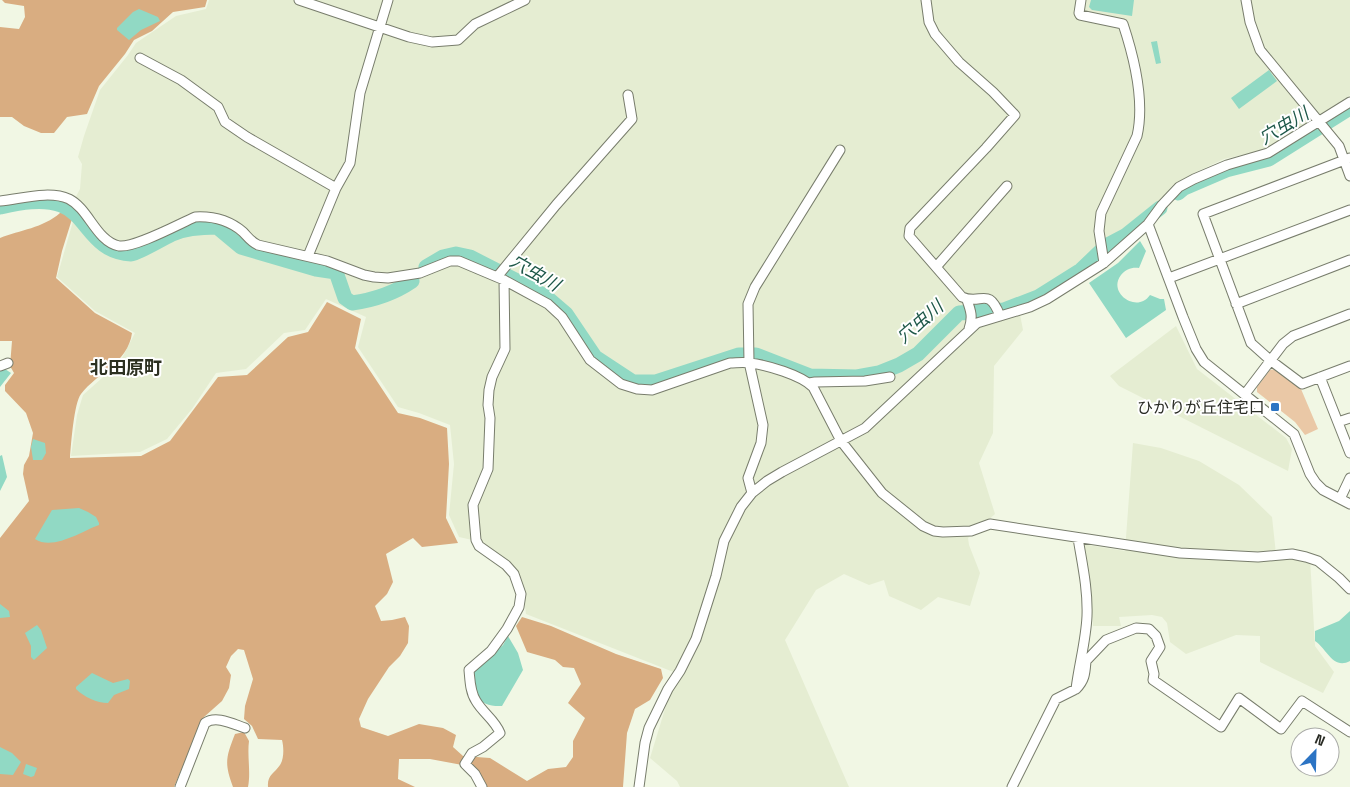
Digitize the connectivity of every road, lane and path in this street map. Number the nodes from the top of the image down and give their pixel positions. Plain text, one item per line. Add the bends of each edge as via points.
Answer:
1 (299, 0) edge
2 (388, 0) edge
3 (525, 0) edge
4 (926, 0) edge
5 (1080, 0) edge
6 (1246, 0) edge
7 (381, 26) junction
8 (140, 58) dead end
9 (628, 95) dead end
10 (1350, 102) edge
11 (1319, 121) junction
12 (840, 150) dead end
13 (1347, 159) edge
14 (1350, 176) edge
15 (1007, 186) dead end
16 (336, 188) junction
17 (0, 202) edge
18 (1350, 210) edge
19 (1148, 224) junction
20 (308, 256) junction
21 (1220, 259) junction
22 (1350, 260) edge
23 (1104, 264) junction
24 (936, 266) junction
25 (1169, 278) junction
26 (501, 279) junction
27 (967, 300) junction
28 (1236, 304) junction
29 (1350, 314) edge
30 (1000, 316) junction
31 (969, 329) junction
32 (1270, 360) junction
33 (749, 362) junction
34 (1350, 366) edge
35 (890, 377) dead end
36 (1320, 377) junction
37 (809, 383) junction
38 (1245, 394) junction
39 (1350, 418) edge
40 (1338, 422) junction
41 (841, 441) junction
42 (1350, 453) edge
43 (1350, 478) edge
44 (752, 493) junction
45 (1340, 499) junction
46 (1350, 504) edge
47 (1078, 538) junction
48 (1350, 589) edge
49 (1076, 689) junction
50 (245, 728) dead end
51 (1350, 732) edge
52 (180, 787) edge
53 (482, 787) edge
54 (640, 787) edge
55 (1012, 787) edge

1 - 7 street
2 - 7 street
3 - 7 street via 475,24 458,40 432,42
4 - 24 street via 929,22 935,34 959,62 1015,115 910,228 909,236
5 - 23 street via 1080,15 1123,24 1132,51 1139,104 1137,136 1101,213 1099,231
6 - 11 street via 1260,50
7 - 16 street via 360,93 350,162
8 - 16 street via 181,80 218,107 225,122 247,137
9 - 26 street via 632,119 556,205
10 - 11 street
11 - 13 street
11 - 19 street via 1268,153 1227,165 1179,187
12 - 33 street via 755,287 748,304
13 - 14 street
13 - 21 street via 1203,214
15 - 24 street
16 - 20 street
17 - 20 street via 50,195 69,199 103,235 120,246 136,244 195,217 202,217 226,221 258,245
18 - 21 street
19 - 23 street
19 - 25 street
20 - 26 street via 374,277 420,274 450,261 459,261
21 - 25 street
21 - 28 street
22 - 28 street
23 - 30 street via 1047,299
24 - 27 street
25 - 38 street via 1204,362
26 - 33 street via 548,304 562,317 590,360 621,384 652,390 730,363
26 - 53 street via 505,349 489,390 488,468 474,505 476,540 514,574 521,594 519,607 492,651 469,670 476,701 500,733 472,753 465,764
27 - 30 street via 991,300
27 - 31 street via 972,320
28 - 32 street via 1250,343
29 - 32 street via 1293,336
30 - 31 street
31 - 41 street via 865,428
32 - 36 street via 1302,384
32 - 38 street
33 - 37 street
33 - 44 street via 763,426 761,443 748,478
34 - 36 street
35 - 37 street
36 - 40 street
37 - 41 street
38 - 45 street via 1294,434 1316,484
39 - 40 street
40 - 42 street
41 - 44 street via 782,472
41 - 47 street via 882,493 922,526 934,531 971,531 990,524
43 - 45 street
44 - 54 street via 724,541 696,639 649,728
45 - 46 street
47 - 48 street via 1180,553 1306,556 1318,560
47 - 49 street via 1087,614
49 - 51 street via 1083,682 1086,661 1106,640 1136,628 1149,629 1160,647 1151,661 1153,680 1221,727 1239,698 1281,729 1302,701
49 - 55 street via 1056,699
50 - 52 street via 217,720 205,723

